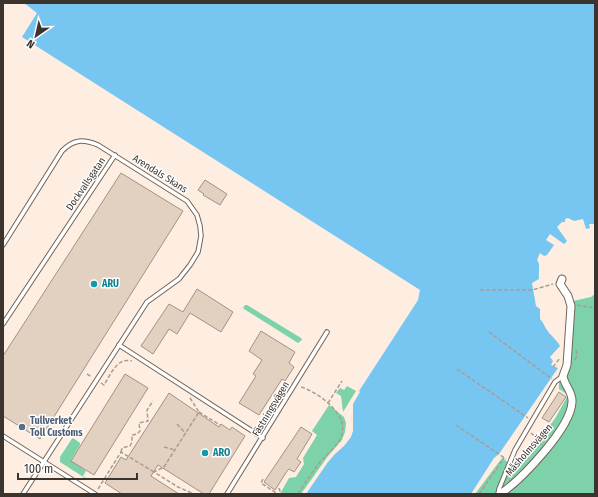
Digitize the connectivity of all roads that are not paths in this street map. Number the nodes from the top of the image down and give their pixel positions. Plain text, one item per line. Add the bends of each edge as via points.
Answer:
1 (115, 155) junction
2 (3, 245) edge
3 (561, 281) road end
4 (3, 324) edge
5 (327, 332) dead end
6 (119, 345) junction
7 (563, 376) junction
8 (3, 436) edge
9 (263, 438) junction
10 (44, 462) junction
11 (23, 494) edge
12 (95, 494) edge
13 (227, 494) edge
14 (499, 494) edge

1 - 2 lane, Dockvallsgatan via 88,141 76,141 68,145
1 - 4 lane, Dockvallsgatan
1 - 6 lane, Arendals Skans via 187,201 197,215 201,231 198,252 190,265 179,280 146,302
3 - 7 street via 571,306 567,365
5 - 9 lane, Fästningsvägen
6 - 9 lane
6 - 10 lane, Arendals Skans
7 - 14 lane via 555,382 526,430 509,462
7 - 14 street, Måsholmsvägen via 572,401 564,425 514,483
8 - 10 lane
9 - 13 lane, Fästningsvägen
10 - 11 lane, Arendals Skans
10 - 12 lane

